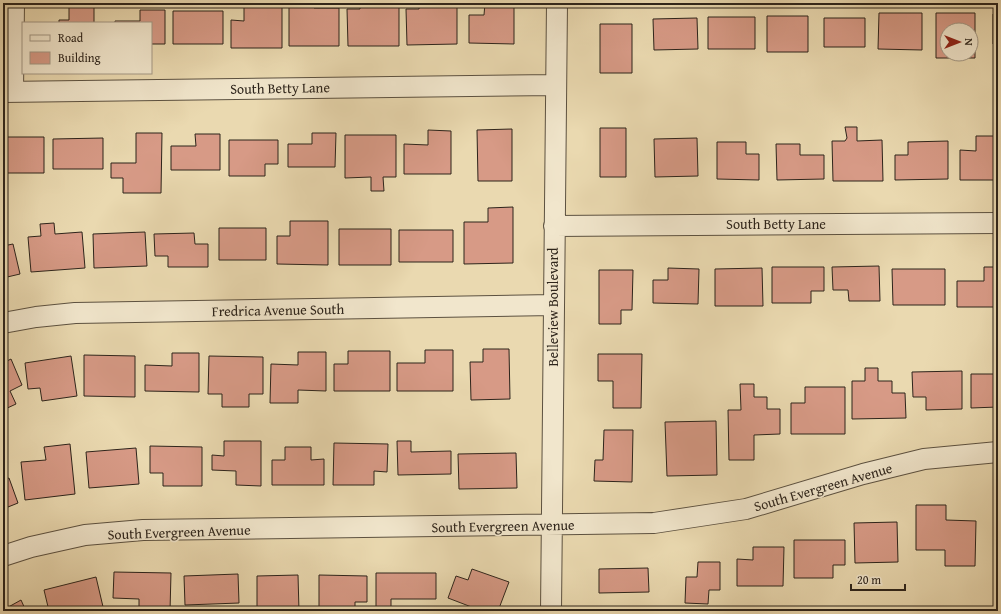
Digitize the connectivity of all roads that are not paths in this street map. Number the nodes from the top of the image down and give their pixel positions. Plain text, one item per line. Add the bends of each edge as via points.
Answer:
1 (14, 3) edge
2 (557, 3) edge
3 (556, 85) junction
4 (8, 92) edge
5 (998, 223) edge
6 (554, 226) junction
7 (554, 305) junction
8 (3, 323) edge
9 (998, 452) edge
10 (552, 525) junction
11 (3, 556) edge
12 (551, 611) edge

1 - 4 street
2 - 3 street, Belleview Boulevard
3 - 4 street, South Betty Lane
3 - 6 street, Belleview Boulevard
5 - 6 street, South Betty Lane
6 - 7 street, Belleview Boulevard
7 - 8 street, Fredrica Avenue South via 75,313
7 - 10 street, Belleview Boulevard
9 - 10 street, South Evergreen Avenue via 924,459 863,474 746,509 654,523
10 - 11 street, South Evergreen Avenue via 143,530 85,535 30,547
10 - 12 street, Belleview Boulevard

